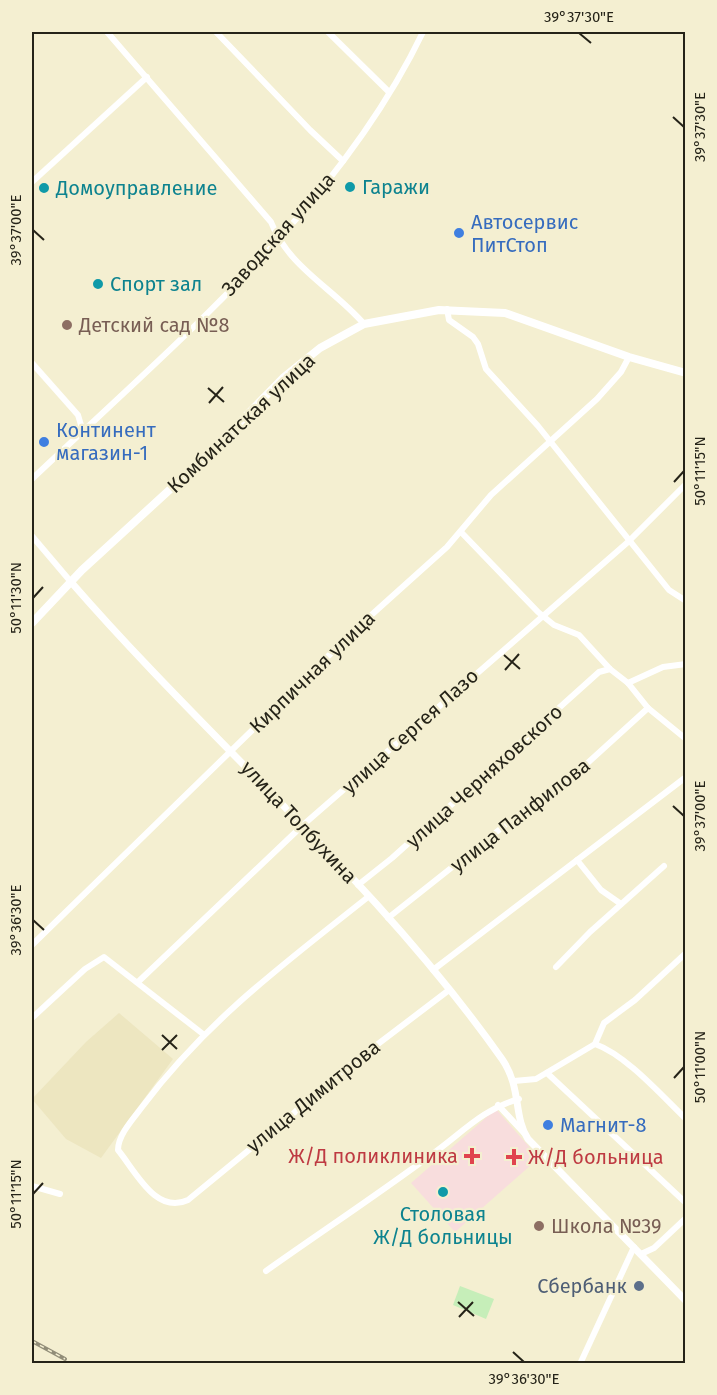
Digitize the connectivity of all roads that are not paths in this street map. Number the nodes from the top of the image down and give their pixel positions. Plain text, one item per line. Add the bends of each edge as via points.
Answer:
1 (107, 32) edge
2 (216, 32) edge
3 (328, 32) edge
4 (423, 32) edge
5 (147, 77) junction
6 (389, 92) junction
7 (343, 161) junction
8 (32, 182) edge
9 (277, 239) junction
10 (447, 309) junction
11 (364, 324) junction
12 (629, 357) junction
13 (32, 363) edge
14 (686, 373) edge
15 (78, 435) junction
16 (549, 443) junction
17 (32, 479) edge
18 (686, 484) edge
19 (461, 532) junction
20 (32, 536) edge
21 (628, 542) junction
22 (71, 582) junction
23 (686, 601) edge
24 (544, 616) junction
25 (32, 623) edge
26 (686, 664) edge
27 (610, 669) junction
28 (628, 683) junction
29 (648, 708) junction
30 (686, 739) edge
31 (231, 750) junction
32 (686, 777) edge
33 (303, 825) junction
34 (577, 860) junction
35 (664, 866) dead end
36 (358, 885) junction
37 (368, 897) junction
38 (621, 904) junction
39 (388, 918) junction
40 (32, 945) edge
41 (686, 953) edge
42 (556, 967) dead end
43 (434, 970) junction
44 (138, 982) junction
45 (449, 990) junction
46 (32, 1018) edge
47 (203, 1034) junction
48 (595, 1044) junction
49 (547, 1073) junction
50 (514, 1081) junction
51 (519, 1100) junction
52 (498, 1105) junction
53 (686, 1119) edge
54 (525, 1134) junction
55 (32, 1185) edge
56 (60, 1194) dead end
57 (686, 1203) edge
58 (686, 1218) edge
59 (634, 1247) junction
60 (641, 1254) junction
61 (266, 1271) dead end
62 (686, 1301) edge
63 (580, 1364) edge

1 - 5 street
2 - 7 street
3 - 6 street
4 - 6 street, Заводская улица
5 - 8 street
5 - 9 street via 271,222
6 - 7 street, Заводская улица
7 - 9 street, Заводская улица
9 - 11 street via 294,261 350,307
9 - 15 street, Заводская улица via 257,264
10 - 11 main road, Комбинатская улица
10 - 12 main road, Комбинатская улица via 505,313
10 - 16 street via 449,320 474,337 486,369
11 - 22 main road, Комбинатская улица via 320,348 293,369 212,451
12 - 14 main road, Комбинатская улица
12 - 16 street via 597,399
13 - 15 street via 78,415
15 - 17 street, Заводская улица
16 - 19 street, Кирпичная улица via 491,495
16 - 21 street
18 - 21 street, улица Сергея Лазо
19 - 24 street
19 - 31 street, Кирпичная улица
20 - 22 street, улица Толбухина
21 - 23 street via 669,590
21 - 24 street, улица Сергея Лазо
22 - 25 main road, Комбинатская улица
22 - 31 street, улица Толбухина
24 - 27 street via 579,635
24 - 33 street, улица Сергея Лазо
26 - 28 street via 656,669
27 - 28 street
27 - 36 street, улица Черняховского via 599,672
28 - 29 street
29 - 30 street
29 - 39 street, улица Панфилова via 570,779 528,807
31 - 33 street, улица Толбухина
31 - 40 street, Кирпичная улица
32 - 34 street
33 - 36 street, улица Толбухина
33 - 44 street, улица Сергея Лазо
34 - 38 street via 606,896
34 - 43 street
35 - 38 street
36 - 37 street, улица Толбухина
37 - 39 street, улица Толбухина
37 - 47 street
38 - 42 street
39 - 43 street, улица Толбухина
41 - 48 street via 604,1023
43 - 45 street, улица Толбухина
44 - 46 street via 109,959 99,957
44 - 47 street
45 - 47 street, улица Димитрова via 324,1085 188,1200 178,1205 164,1204 118,1150 118,1144 168,1072
45 - 50 street, улица Толбухина
48 - 49 street
48 - 53 street via 620,1058
49 - 50 street via 526,1082
49 - 57 street
50 - 51 street, улица Толбухина
51 - 52 street
51 - 54 street, улица Толбухина
52 - 54 street
52 - 61 street
54 - 59 street
55 - 56 street
58 - 60 street via 654,1248
59 - 60 street
59 - 63 street
60 - 62 street

